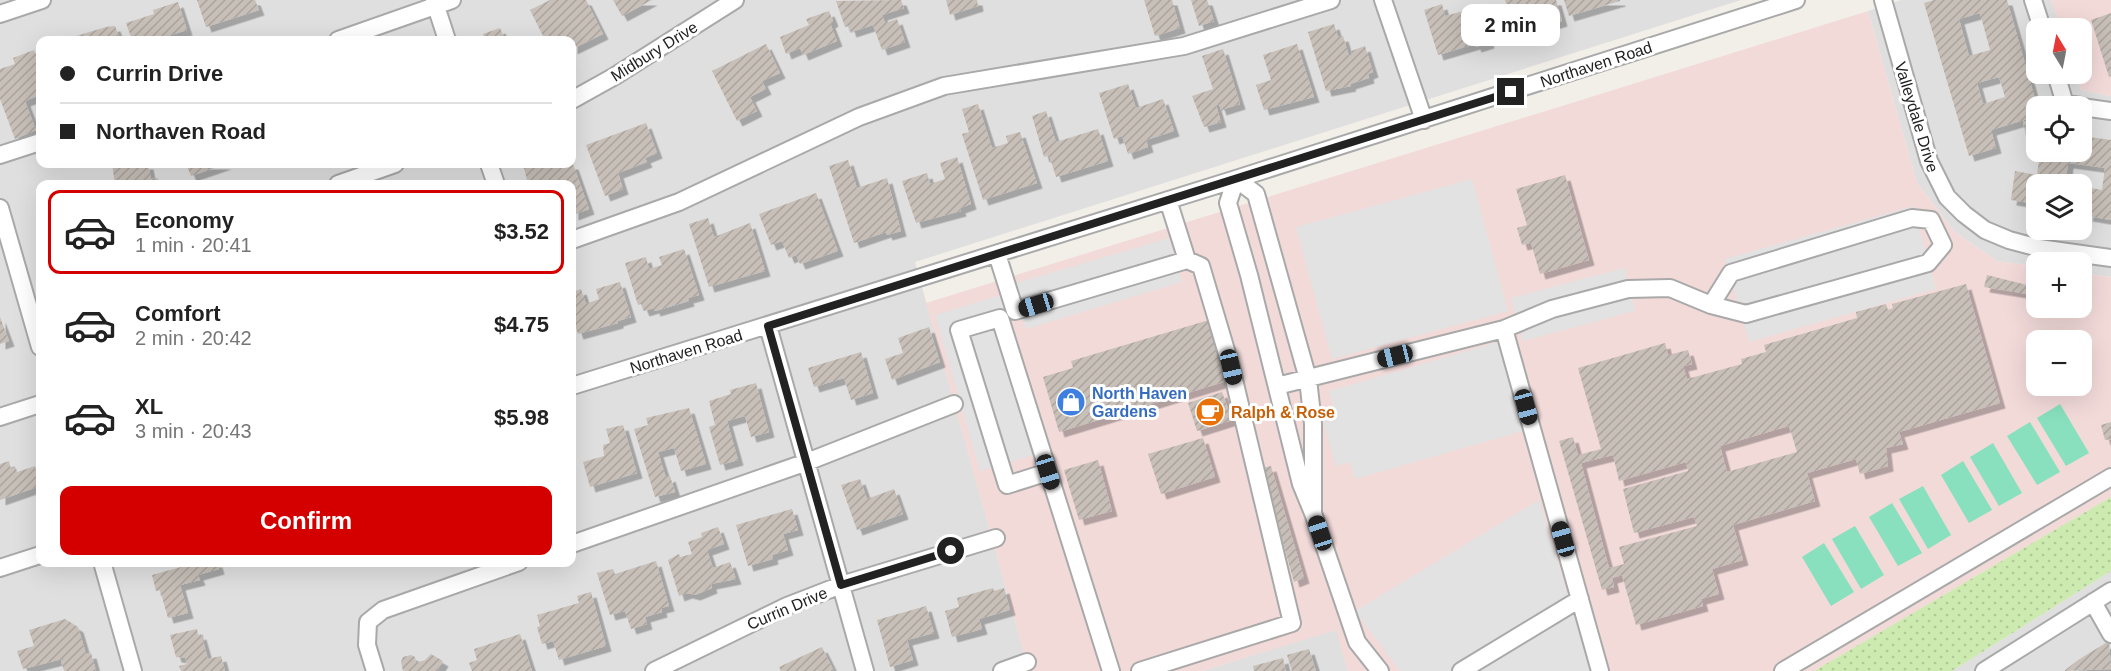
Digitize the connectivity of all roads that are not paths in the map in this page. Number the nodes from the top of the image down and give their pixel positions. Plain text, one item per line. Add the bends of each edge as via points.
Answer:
1 (42, 0) edge
2 (452, 0) edge
3 (735, 0) edge
4 (1331, 0) edge
5 (1383, 0) edge
6 (1796, 0) edge
7 (1883, 0) edge
8 (2033, 0) edge
9 (435, 4) edge
10 (0, 14) edge
11 (2039, 18) edge
12 (349, 36) edge
13 (446, 36) edge
14 (576, 98) edge
15 (2092, 108) edge
16 (2111, 111) edge
17 (1424, 120) junction
18 (36, 143) edge
19 (0, 155) edge
20 (384, 168) edge
21 (1236, 179) junction
22 (349, 180) edge
23 (1168, 200) junction
24 (0, 208) edge
25 (576, 239) edge
26 (997, 254) junction
27 (2111, 258) edge
28 (1187, 260) junction
29 (17, 262) junction
30 (1277, 266) junction
31 (0, 267) edge
32 (1249, 275) junction
33 (1711, 305) junction
34 (1007, 314) junction
35 (768, 326) junction
36 (1504, 329) junction
37 (36, 331) edge
38 (1308, 379) junction
39 (576, 385) edge
40 (1277, 387) junction
41 (954, 404) dead end
42 (36, 405) edge
43 (0, 417) edge
44 (807, 462) junction
45 (1048, 472) junction
46 (2111, 477) edge
47 (1313, 513) junction
48 (996, 538) dead end
49 (576, 543) edge
50 (36, 556) edge
51 (103, 567) edge
52 (505, 567) edge
53 (0, 568) edge
54 (841, 585) junction
55 (2111, 591) edge
56 (1580, 599) junction
57 (2093, 602) junction
58 (2111, 634) edge
59 (1027, 662) dead end
60 (133, 671) edge
61 (375, 671) edge
62 (654, 671) edge
63 (865, 671) edge
64 (1002, 671) edge
65 (1111, 671) edge
66 (1140, 671) edge
67 (1380, 671) edge
68 (1461, 671) edge
69 (1600, 671) edge
70 (1783, 671) edge
71 (1984, 671) edge

1 - 10 street
2 - 9 street
3 - 14 street, Midbury Drive
4 - 25 street via 1184,46 944,86 859,117 679,202
5 - 17 street
6 - 17 street, Northaven Road
7 - 27 street, Valleydale Drive via 1929,161 1947,197 1985,230 2009,240
8 - 11 street
9 - 12 street
9 - 13 street
15 - 16 street
17 - 21 street, Northaven Road
18 - 19 street
20 - 22 street
21 - 23 street, Northaven Road
21 - 30 street via 1256,194
21 - 32 street via 1228,203
23 - 26 street, Northaven Road
23 - 28 street
24 - 29 street
26 - 34 street
26 - 35 street, Northaven Road
28 - 34 street
28 - 66 street via 1201,266 1210,292 1292,622
29 - 31 street
29 - 37 street
30 - 32 street
30 - 38 street
32 - 40 street
33 - 33 street via 1746,314 1928,263 1943,245 1931,219 1912,218 1731,273
33 - 36 street via 1670,288 1628,289 1552,309
34 - 45 street
34 - 45 street via 959,330 1007,485
35 - 39 street, Northaven Road
35 - 44 street
36 - 38 street
36 - 56 street
38 - 40 street
38 - 47 street via 1313,424
40 - 47 street via 1300,484
41 - 44 street
42 - 43 street
44 - 49 street
44 - 54 street
45 - 65 street
46 - 70 street
47 - 67 street via 1357,642
48 - 54 street, Currin Drive
50 - 53 street
51 - 60 street
52 - 61 street via 383,610 368,622 367,645
54 - 62 street, Currin Drive via 787,606
54 - 63 street
55 - 57 street
56 - 68 street
56 - 69 street
57 - 58 street
57 - 71 street
59 - 64 street

